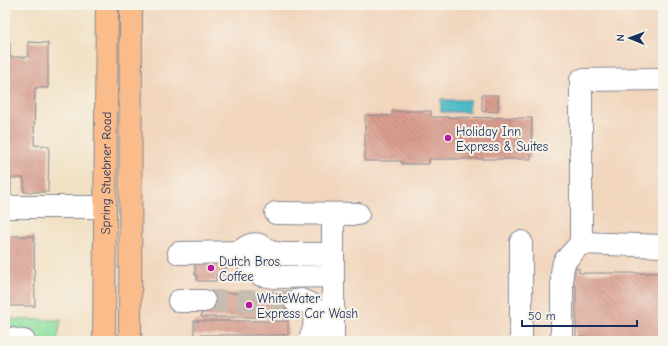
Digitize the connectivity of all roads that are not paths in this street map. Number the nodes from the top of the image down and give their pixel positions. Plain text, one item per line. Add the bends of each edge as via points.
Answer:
1 (107, 5) edge
2 (131, 5) edge
3 (663, 79) edge
4 (5, 207) edge
5 (105, 207) junction
6 (131, 212) junction
7 (276, 213) dead end
8 (333, 214) junction
9 (358, 214) dead end
10 (522, 242) dead end
11 (581, 243) junction
12 (663, 246) edge
13 (179, 253) dead end
14 (333, 265) junction
15 (179, 301) dead end
16 (204, 301) tunnel mouth
17 (295, 301) tunnel mouth
18 (5, 338) edge
19 (24, 341) edge
20 (104, 341) edge
21 (130, 341) edge
22 (309, 341) edge
23 (333, 341) edge
24 (521, 341) edge
25 (562, 341) edge

1 - 5 main road, Spring Stuebner Road
2 - 6 main road, Spring Stuebner Road
3 - 11 lane via 581,80
4 - 5 lane
5 - 6 main road
5 - 20 main road, Spring Stuebner Road
6 - 21 main road, Spring Stuebner Road
7 - 8 lane
8 - 9 lane
8 - 14 lane
10 - 24 lane
11 - 12 lane
11 - 25 lane via 564,262
13 - 14 lane via 240,252 253,270 261,275 274,276
14 - 23 lane
15 - 16 lane
17 - 22 lane via 301,300 310,304 315,310 314,330
18 - 19 lane

